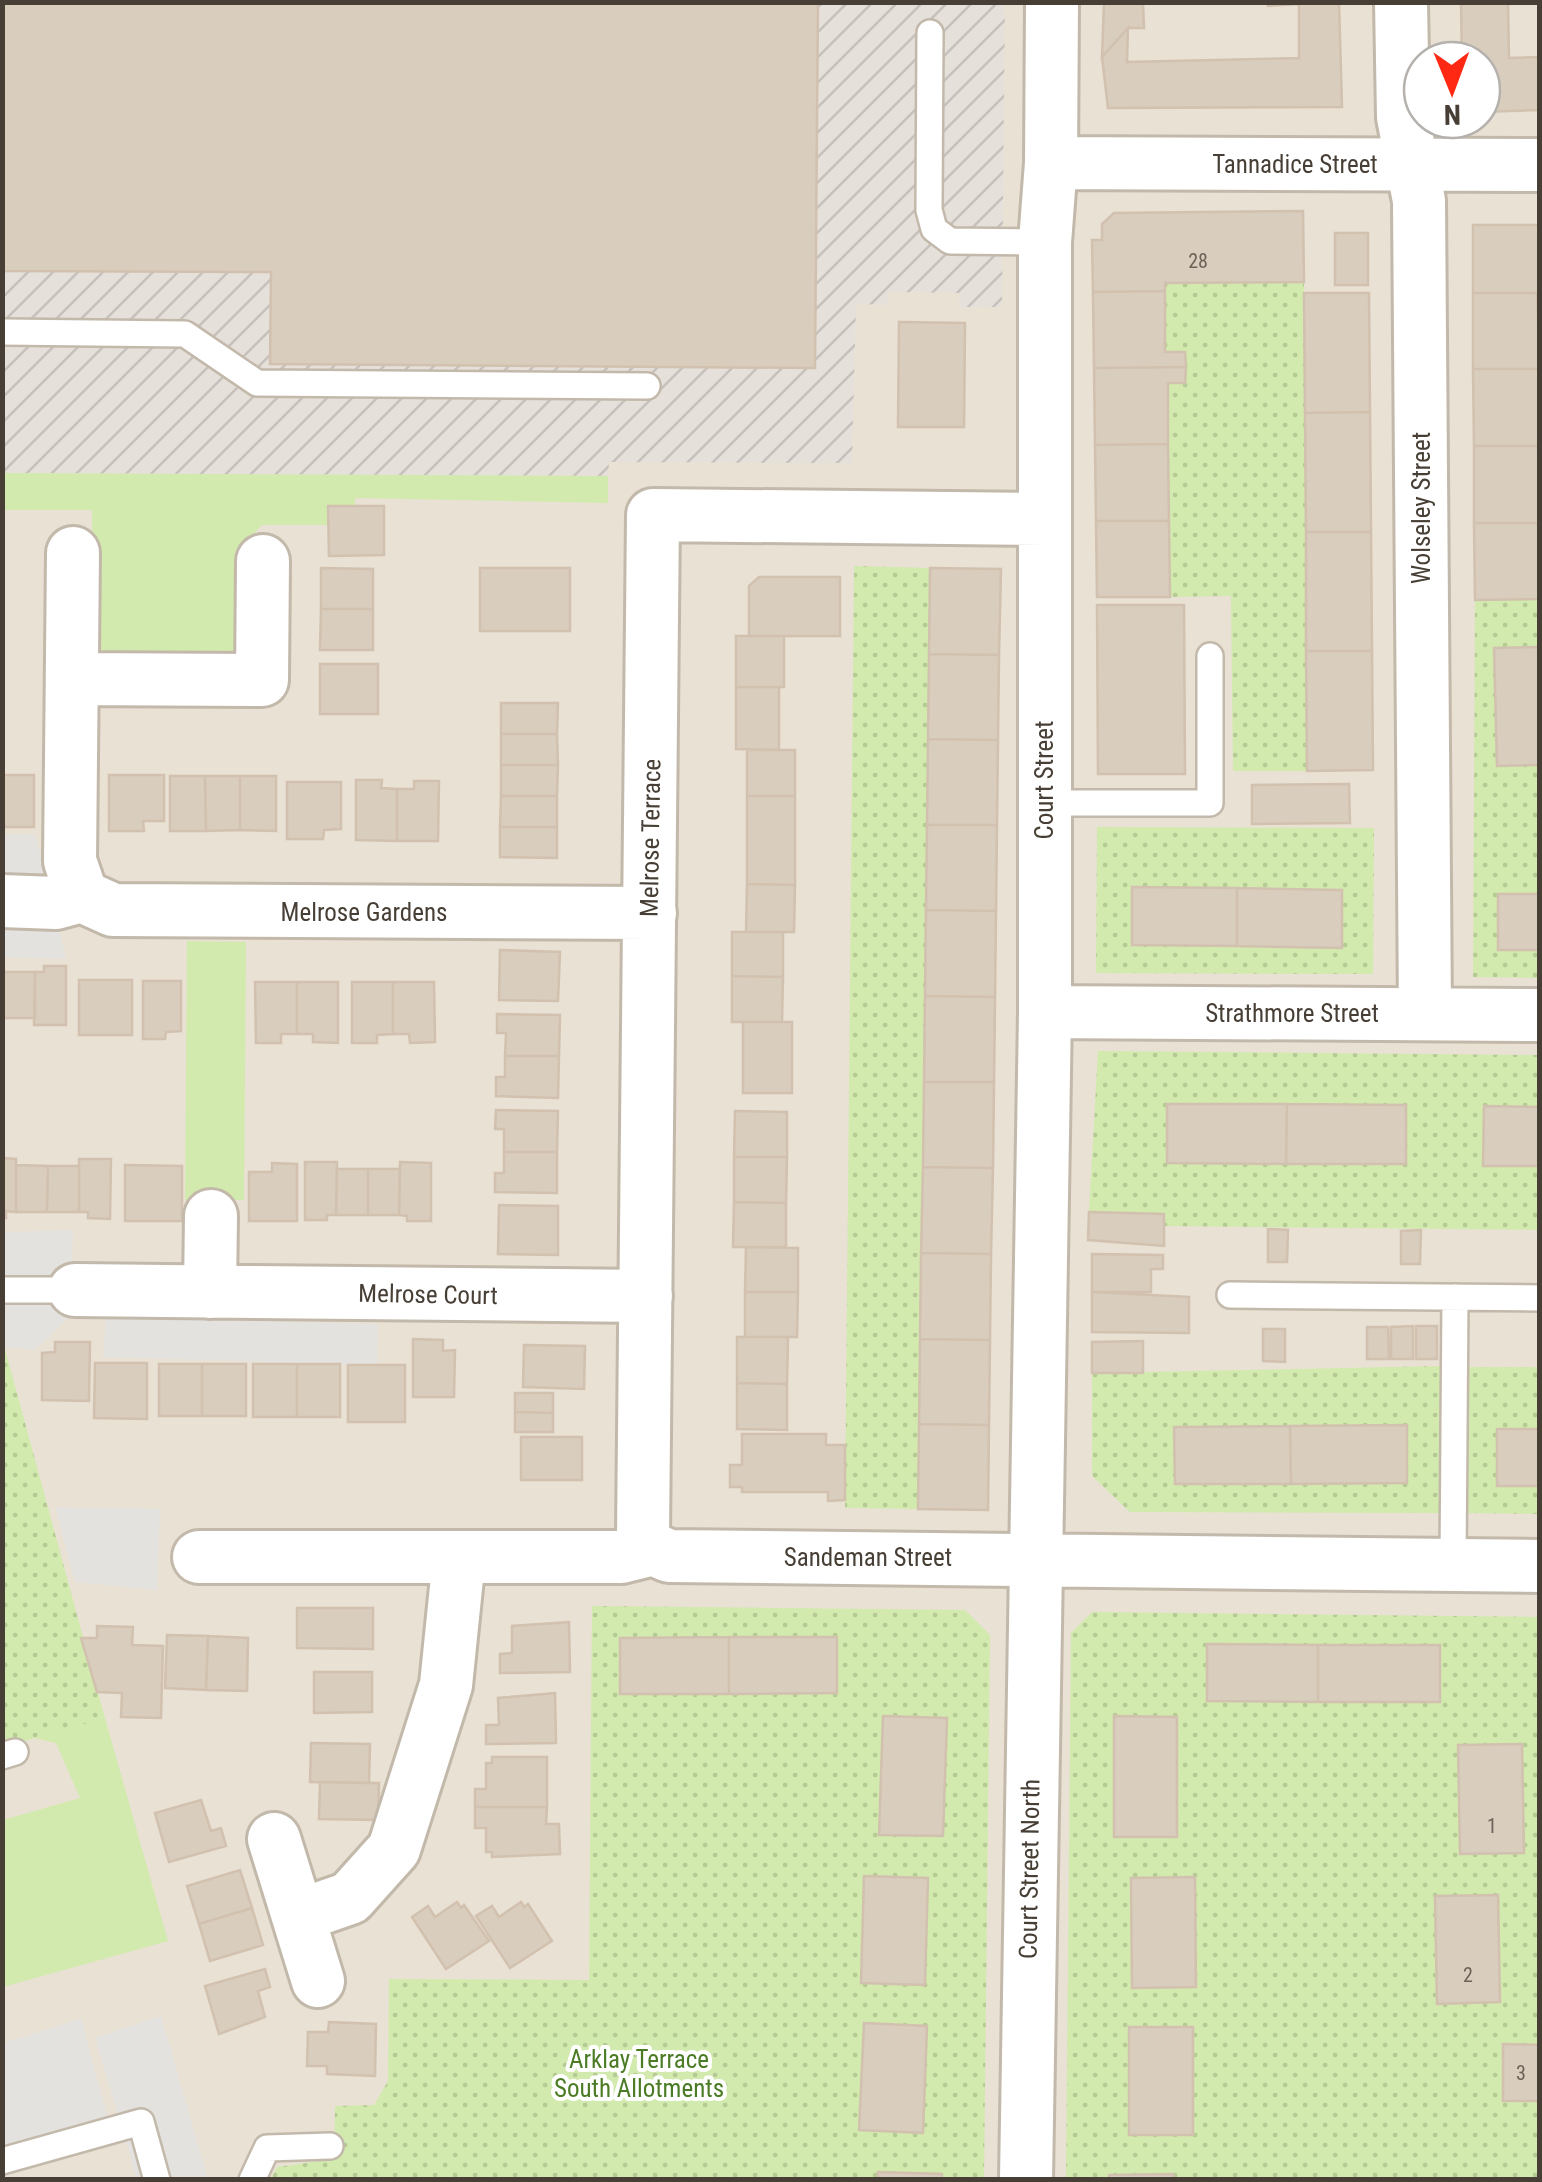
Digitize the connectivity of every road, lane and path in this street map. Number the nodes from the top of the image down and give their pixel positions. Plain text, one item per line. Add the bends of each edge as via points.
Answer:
1 (1052, 2) edge
2 (1401, 2) edge
3 (930, 33) dead end
4 (1052, 163) junction
5 (1412, 164) junction
6 (1540, 165) edge
7 (1045, 242) junction
8 (2, 332) edge
9 (647, 386) dead end
10 (1044, 519) junction
11 (74, 553) dead end
12 (263, 561) dead end
13 (1210, 656) dead end
14 (72, 679) junction
15 (1044, 803) junction
16 (82, 896) junction
17 (2, 901) edge
18 (650, 914) junction
19 (1045, 1012) junction
20 (1425, 1014) junction
21 (1540, 1015) edge
22 (211, 1216) dead end
23 (2, 1290) edge
24 (76, 1290) joint
25 (210, 1292) junction
26 (1230, 1295) dead end
27 (646, 1296) junction
28 (1455, 1297) junction
29 (1540, 1298) edge
30 (653, 1549) junction
31 (199, 1557) dead end
32 (459, 1558) junction
33 (1034, 1558) junction
34 (1452, 1565) junction
35 (1540, 1566) edge
36 (274, 1839) dead end
37 (298, 1916) junction
38 (318, 1981) dead end
39 (330, 2146) dead end
40 (2, 2160) edge
41 (157, 2180) edge
42 (252, 2180) edge
43 (1026, 2180) edge

1 - 4 street, Court Street
2 - 5 street, Wolseley Street via 1402,117
3 - 7 lane via 934,230 950,241
4 - 5 street, Tannadice Street
4 - 7 street, Court Street
5 - 6 street, Tannadice Street
5 - 20 street, Wolseley Street via 1419,201
7 - 10 street, Court Street
8 - 9 lane via 185,334 258,383
10 - 15 street, Court Street
10 - 18 street, Melrose Terrace via 653,515
11 - 14 street
12 - 14 street via 262,680
13 - 15 lane via 1210,802
14 - 16 street via 70,861
15 - 19 street, Court Street
16 - 17 street, Melrose Gardens
16 - 18 street, Melrose Gardens via 113,910
18 - 27 street, Melrose Terrace
19 - 20 street, Strathmore Street
19 - 33 street, Court Street
20 - 21 street, Strathmore Street
22 - 25 street
23 - 24 lane
24 - 25 street, Melrose Court
25 - 27 street, Melrose Court
26 - 28 lane
27 - 30 street, Melrose Terrace via 643,1536
28 - 29 lane
28 - 34 lane
30 - 32 street, Sandeman Street via 621,1557
30 - 33 street, Sandeman Street via 669,1556
31 - 32 street, Sandeman Street
32 - 37 street via 446,1685 394,1849 350,1898
33 - 34 street, Sandeman Street
33 - 43 street, Court Street North
34 - 35 street, Sandeman Street
36 - 37 street
37 - 38 street
39 - 42 lane via 267,2148
40 - 41 lane via 142,2122

